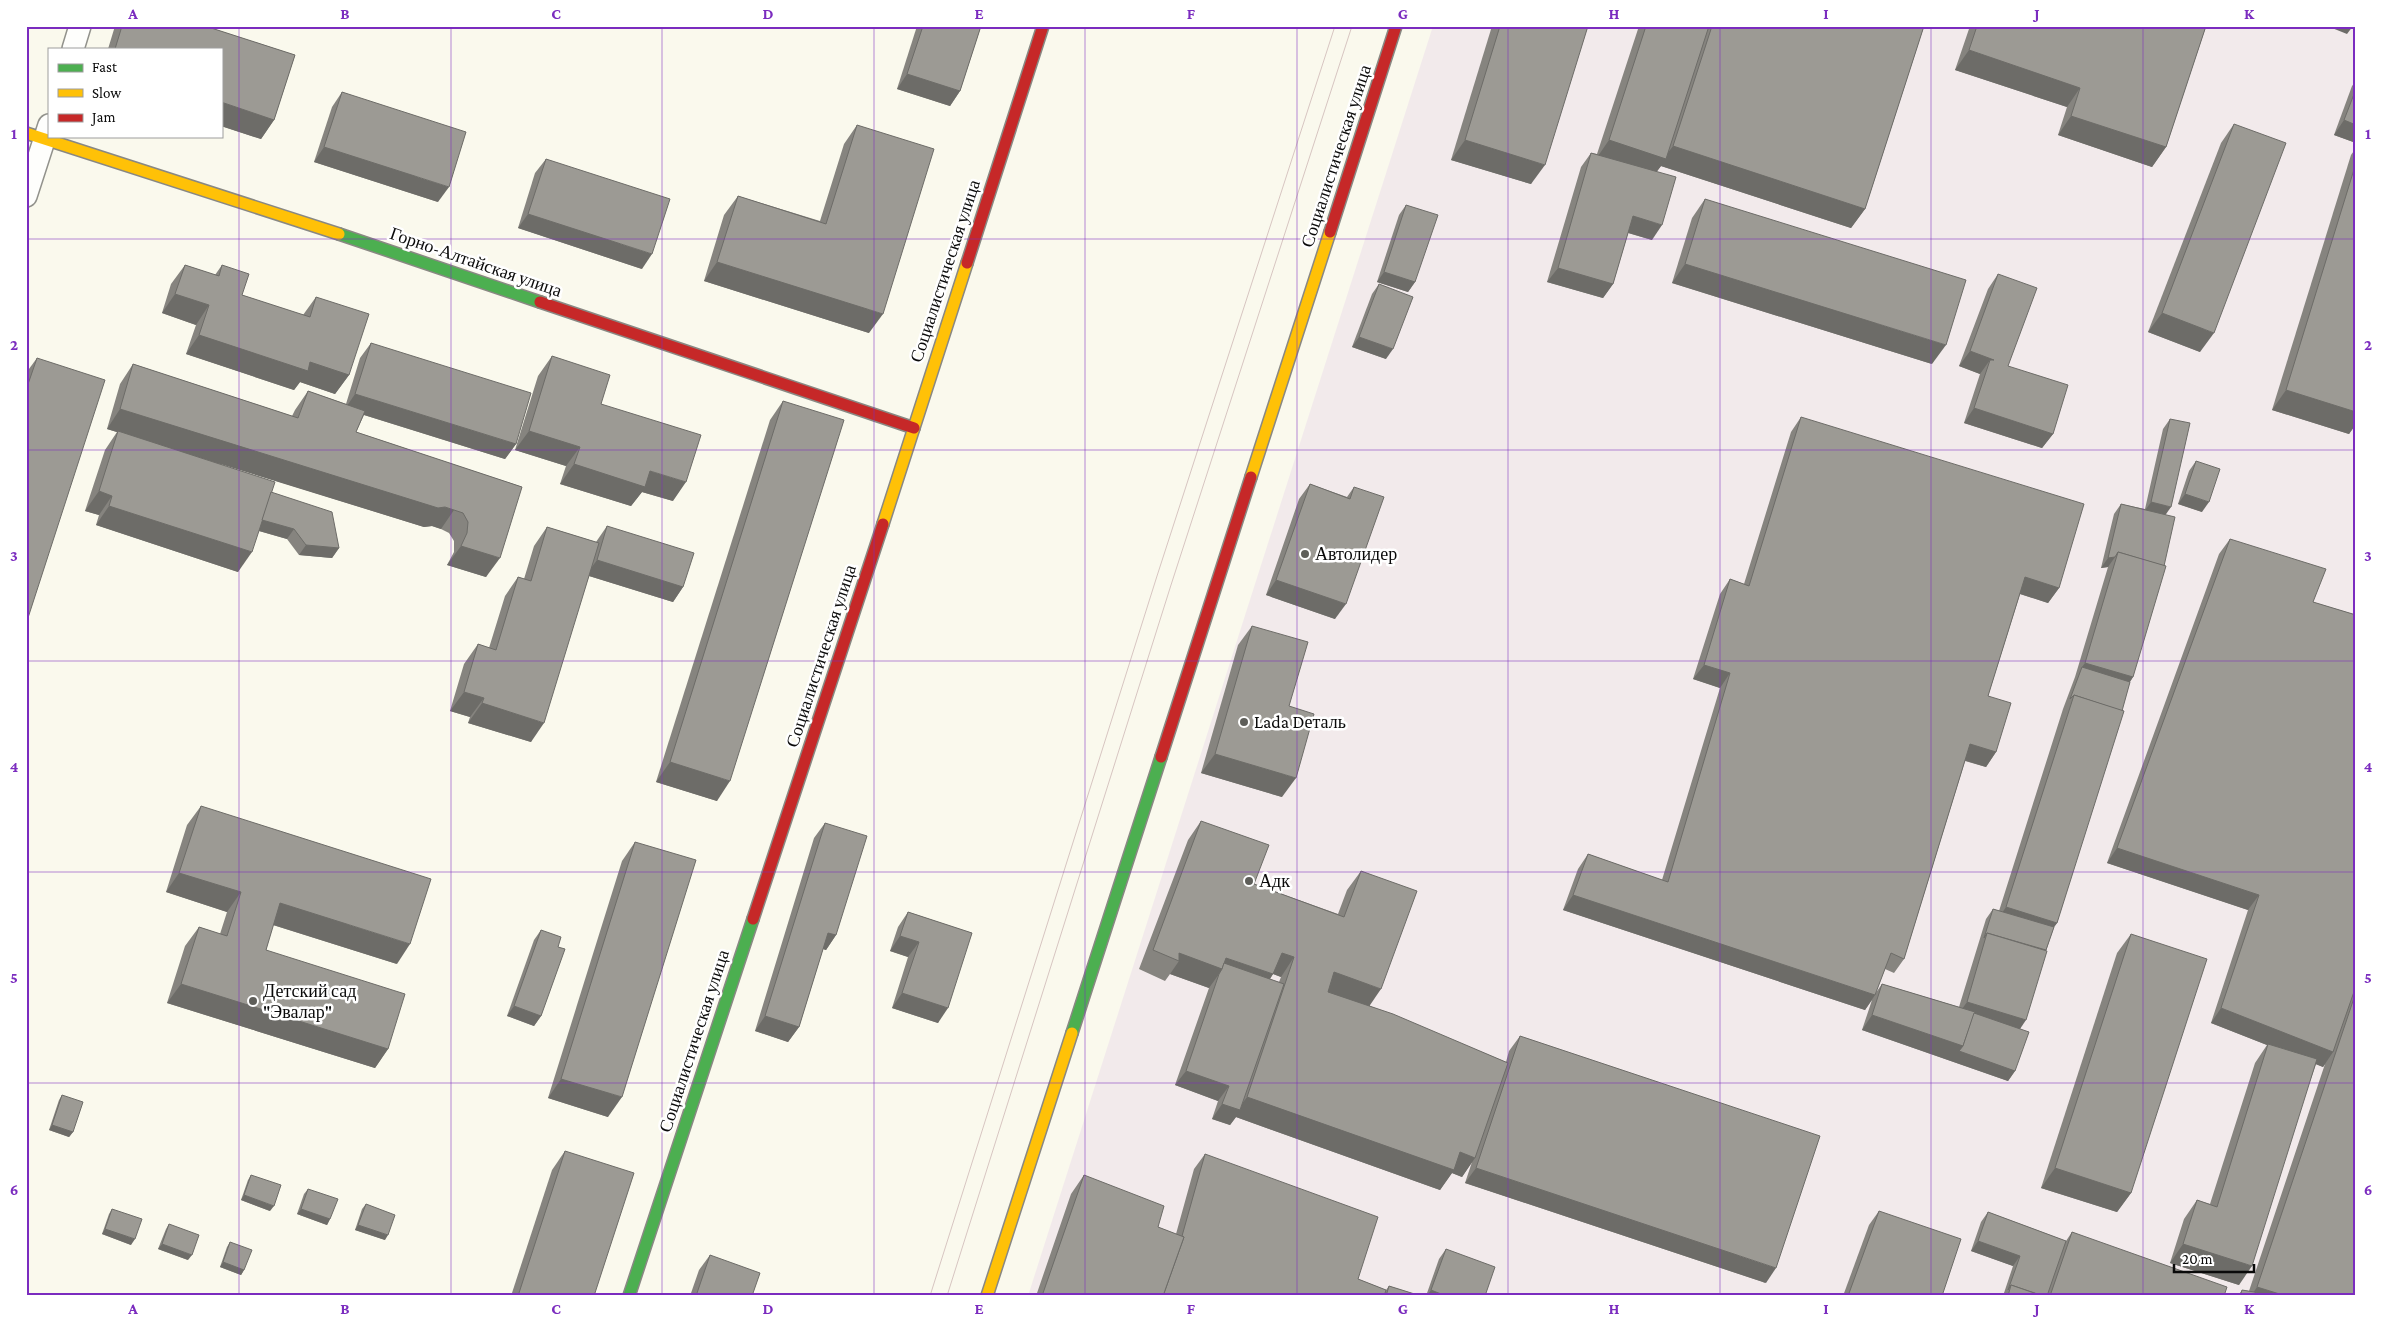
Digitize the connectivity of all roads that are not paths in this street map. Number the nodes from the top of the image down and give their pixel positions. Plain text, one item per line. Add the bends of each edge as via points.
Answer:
1 (80, 26) edge
2 (1043, 26) edge
3 (1396, 26) edge
4 (73, 48) edge
5 (40, 133) edge
6 (55, 138) edge
7 (26, 196) edge
8 (914, 428) junction
9 (629, 1296) edge
10 (987, 1296) edge

1 - 4 street
2 - 8 street, Социалистическая улица
3 - 10 street, Социалистическая улица
5 - 7 street
6 - 8 street, Горно-Алтайская улица
8 - 9 street, Социалистическая улица

